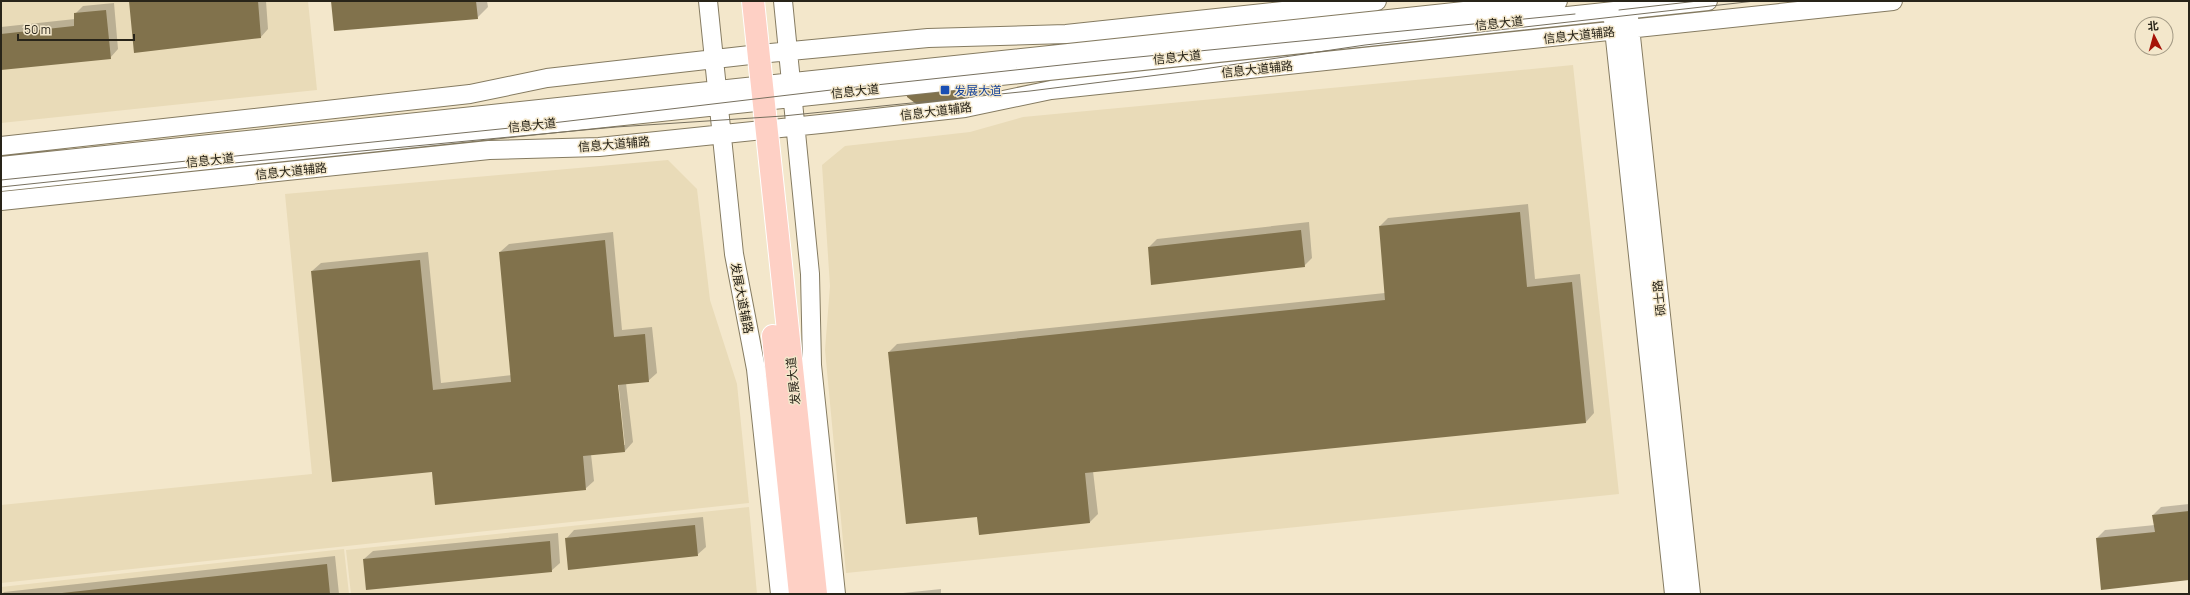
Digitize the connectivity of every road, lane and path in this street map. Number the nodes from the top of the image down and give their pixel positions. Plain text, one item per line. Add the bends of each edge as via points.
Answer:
1 (708, 1) edge
2 (738, 1) edge
3 (753, 1) edge
4 (783, 1) edge
5 (1377, 1) edge
6 (1558, 1) edge
7 (1708, 1) edge
8 (1893, 1) edge
9 (1620, 6) edge
10 (1622, 30) junction
11 (788, 51) junction
12 (751, 54) junction
13 (714, 58) junction
14 (792, 90) junction
15 (755, 93) junction
16 (718, 97) junction
17 (797, 126) junction
18 (759, 130) junction
19 (722, 134) junction
20 (1, 146) edge
21 (1, 166) edge
22 (1, 182) edge
23 (1, 201) edge
24 (780, 594) edge
25 (800, 594) edge
26 (816, 594) edge
27 (836, 594) edge
28 (1674, 594) edge
29 (1691, 594) edge

1 - 13 street, 发展大道辅路
2 - 12 main road, 发展大道
3 - 12 main road, 发展大道
4 - 11 street
5 - 11 street via 1066,34 928,38
6 - 14 street, 信息大道
7 - 9 street, 信息大道
8 - 10 street, 信息大道辅路
9 - 10 street, 硕士路
9 - 14 street, 信息大道
10 - 17 street, 信息大道辅路 via 1051,90 965,108
10 - 28 street, 硕士路
10 - 29 street, 硕士路
11 - 12 street
11 - 14 street
12 - 13 street
12 - 15 main road, 发展大道
13 - 16 street, 发展大道辅路
13 - 20 street via 547,78 470,94
14 - 15 street, 信息大道
14 - 17 street
15 - 16 street, 信息大道
15 - 18 main road, 发展大道
16 - 19 street, 发展大道辅路
16 - 21 street, 信息大道
16 - 22 street, 信息大道
17 - 18 street, 信息大道辅路
17 - 27 street via 810,274 812,365
18 - 19 street, 信息大道辅路
18 - 25 main road, 发展大道
18 - 26 main road, 发展大道
19 - 23 street, 信息大道辅路 via 599,146 489,150
19 - 24 street, 发展大道辅路 via 734,254 756,369

